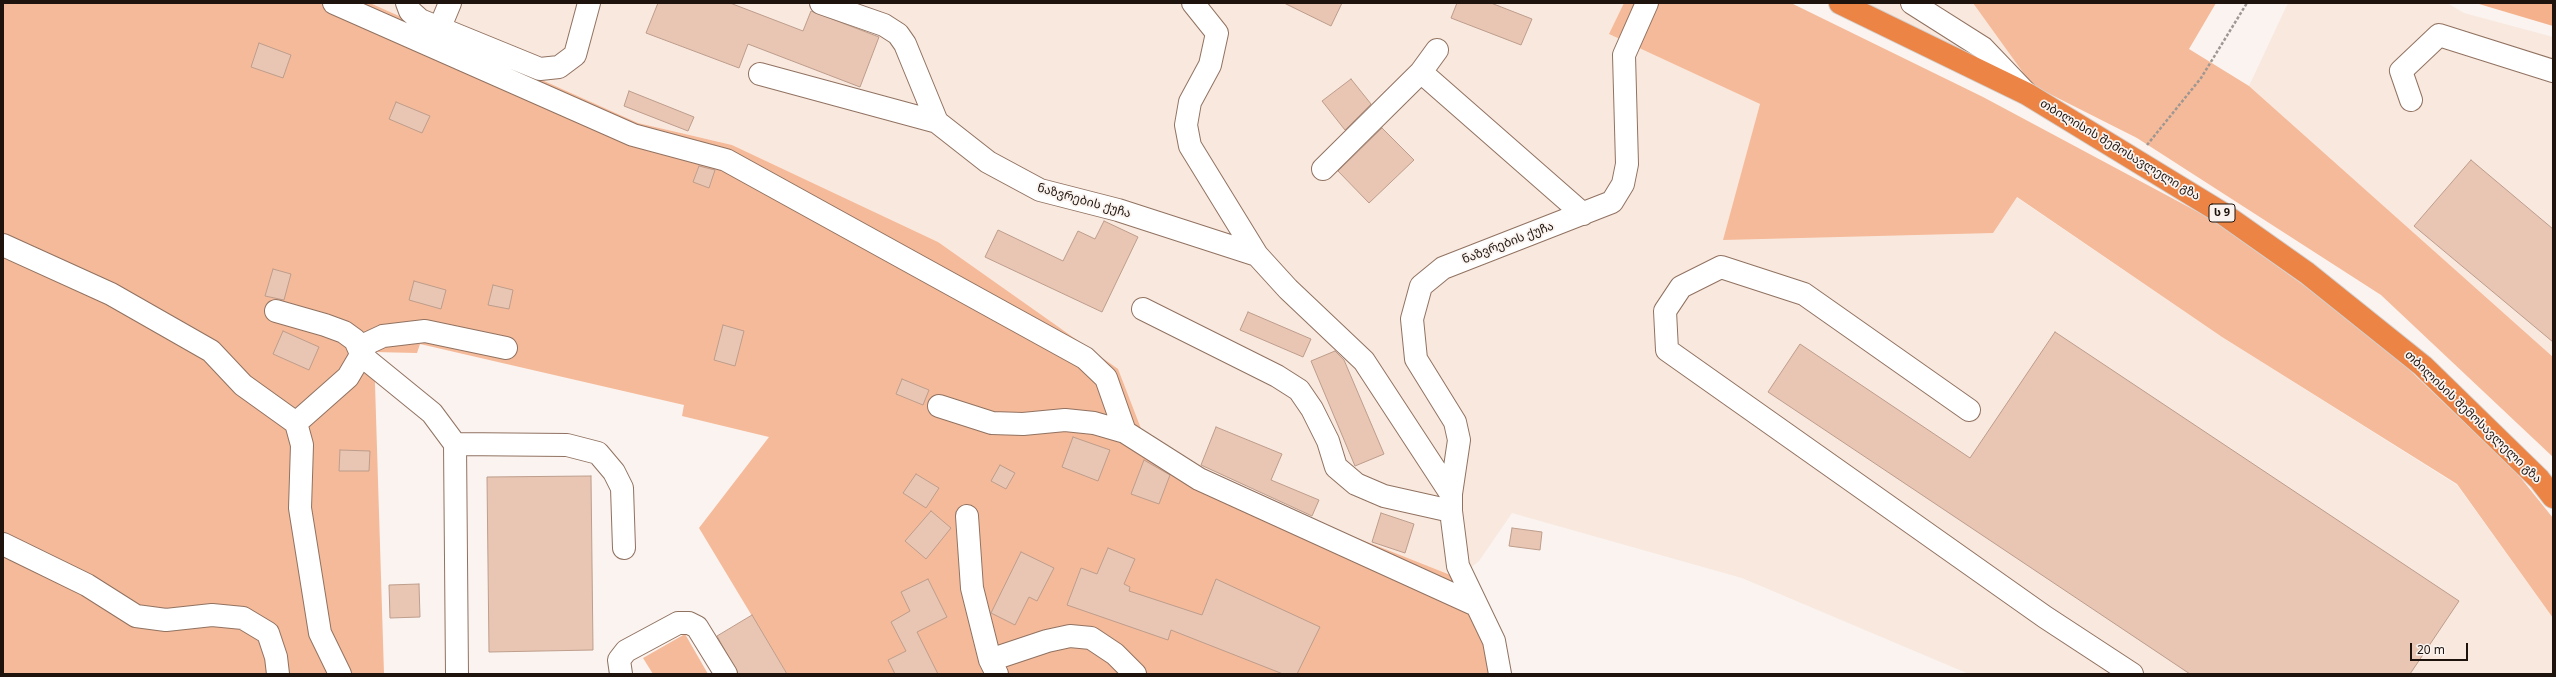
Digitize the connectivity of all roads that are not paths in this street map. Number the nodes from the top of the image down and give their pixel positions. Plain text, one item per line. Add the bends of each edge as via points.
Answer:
1 (334, 3) edge
2 (450, 3) edge
3 (589, 3) edge
4 (821, 3) edge
5 (1193, 3) edge
6 (1647, 3) edge
7 (1840, 3) edge
8 (1912, 3) edge
9 (412, 20) edge
10 (440, 28) junction
11 (1437, 50) dead end
12 (2553, 71) edge
13 (1421, 72) junction
14 (760, 74) dead end
15 (2027, 94) junction
16 (2411, 100) dead end
17 (937, 122) junction
18 (1323, 169) dead end
19 (1584, 214) junction
20 (3, 245) edge
21 (1257, 255) junction
22 (1143, 309) dead end
23 (276, 311) dead end
24 (506, 348) dead end
25 (362, 356) junction
26 (939, 406) dead end
27 (1969, 410) dead end
28 (296, 423) junction
29 (1125, 432) junction
30 (455, 444) junction
31 (2553, 497) edge
32 (1451, 502) junction
33 (967, 516) dead end
34 (3, 544) edge
35 (624, 548) dead end
36 (1476, 605) junction
37 (994, 667) edge
38 (278, 674) edge
39 (340, 674) edge
40 (457, 674) edge
41 (621, 674) edge
42 (726, 674) edge
43 (1135, 674) edge
44 (1500, 674) edge
45 (2132, 674) edge

1 - 9 street
2 - 10 street
3 - 10 street via 575,55 559,67 540,69
4 - 17 street, ნაზვრების ქუჩა via 884,25 898,34 905,44
5 - 21 street, ნაზვრების ქუჩა via 1217,33 1210,65 1190,102 1186,125 1190,146
6 - 19 street, ნაზვრების ქუჩა via 1624,55 1626,164 1623,184 1612,202
7 - 15 highway, თბილისის შემოსავლელი გზა / ს 9
8 - 15 street via 1983,48
9 - 10 street
9 - 29 street via 633,135 726,160 1085,358 1106,378
11 - 13 street
12 - 16 street via 2439,35 2402,71
13 - 18 street
13 - 19 street
14 - 17 street
15 - 31 highway, თბილისის შემოსავლელი გზა / ს 9 via 2222,213 2307,273 2423,366 2539,479
17 - 21 street, ნაზვრების ქუჩა via 988,162 1040,190 1118,210
19 - 32 street, ნაზვრების ქუჩა via 1513,239 1443,268 1421,286 1412,319 1416,359 1455,422 1459,440
20 - 28 street via 110,294 211,351 244,385
21 - 32 street, ნაზვრების ქუჩა via 1288,289 1364,361
22 - 32 street via 1277,376 1299,390 1328,441 1336,467 1356,484 1384,496
23 - 25 street via 344,332 355,340
24 - 25 street via 418,331 382,336 368,343
25 - 28 street via 348,377
25 - 30 street via 432,413
26 - 29 street via 992,423 1023,424 1064,420 1094,423
27 - 45 street via 1804,294 1721,267 1681,287 1664,311 1667,350 2045,617
28 - 39 street via 302,446 300,508 320,633
29 - 36 street via 1199,479
30 - 35 street via 567,445 598,453 614,472 622,488
30 - 40 street
32 - 36 street, ნაზვრების ქუჩა via 1458,566
33 - 37 street via 972,588
34 - 38 street via 87,585 136,616 166,620 212,615 243,618 268,633 276,657
36 - 44 street, ნაზვრების ქუჩა via 1494,641
37 - 43 street via 1047,641 1070,636 1091,638 1115,654
41 - 42 street via 618,660 626,650 678,623 697,627

